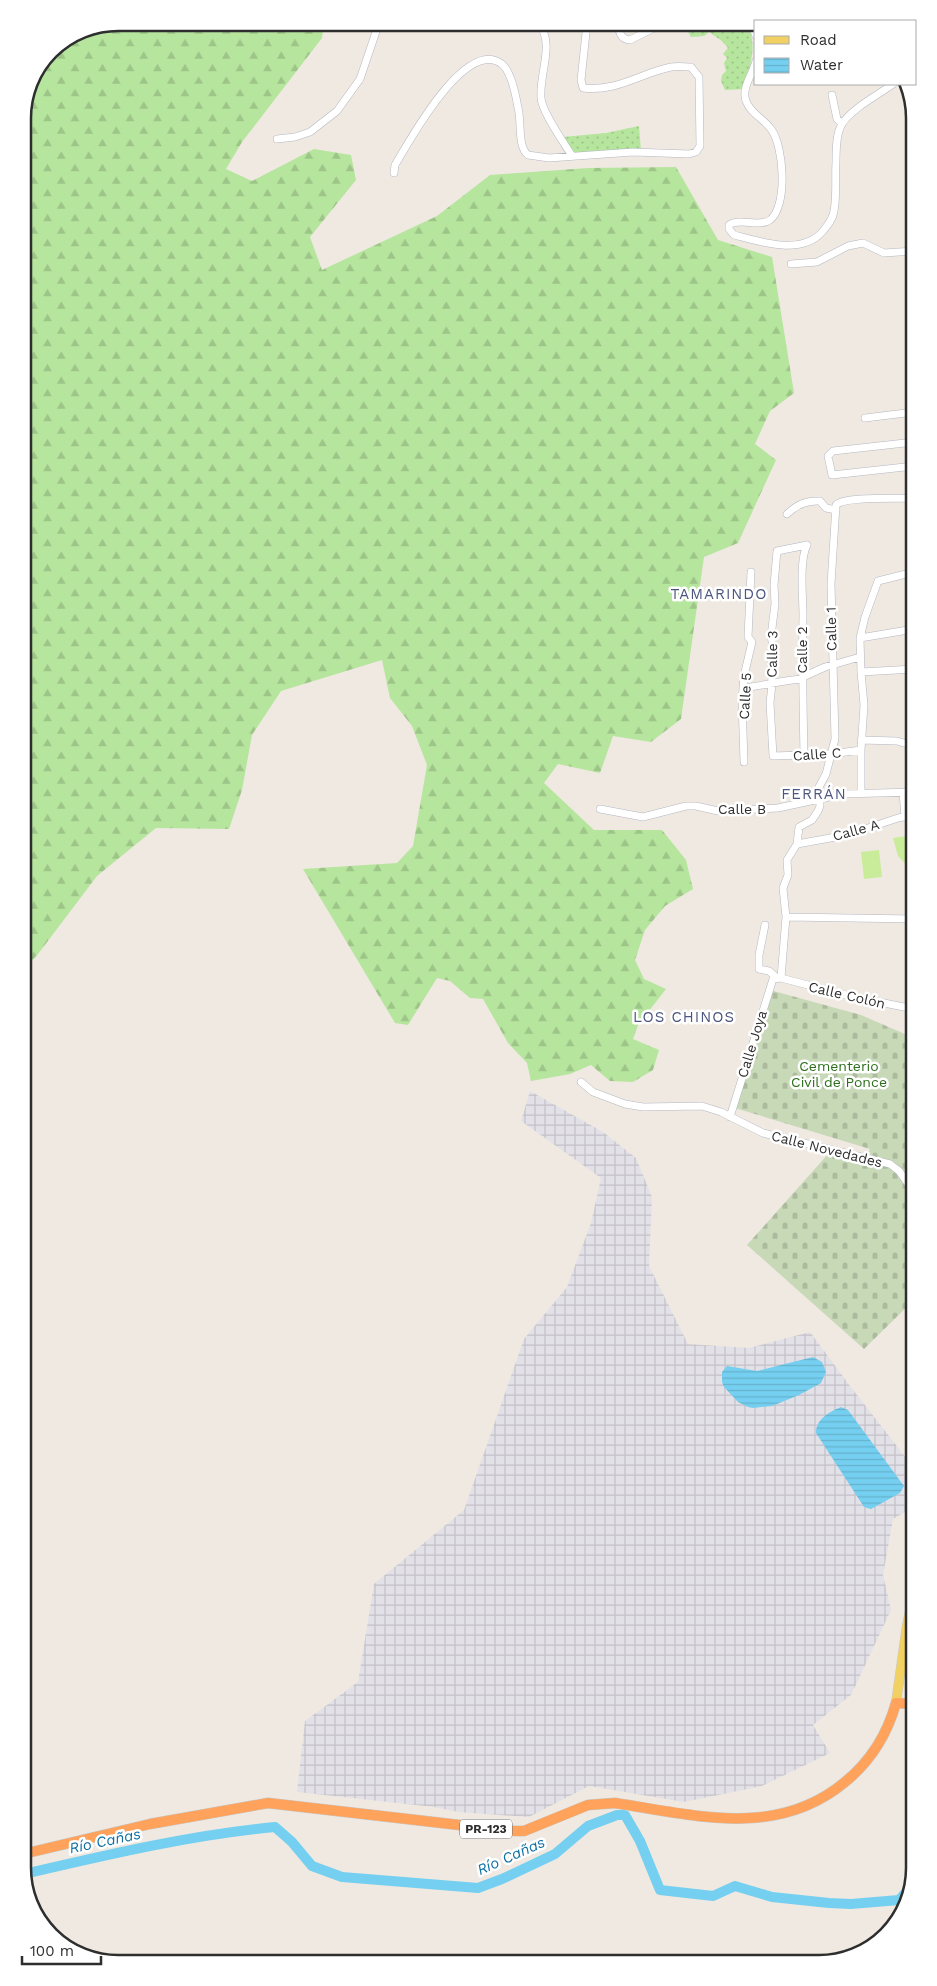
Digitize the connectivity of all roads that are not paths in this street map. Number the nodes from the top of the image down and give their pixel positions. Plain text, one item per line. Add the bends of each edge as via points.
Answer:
1 (376, 31) edge
2 (543, 31) edge
3 (586, 31) edge
4 (620, 31) edge
5 (648, 31) edge
6 (754, 66) edge
7 (892, 85) edge
8 (832, 95) dead end
9 (842, 124) junction
10 (277, 139) dead end
11 (572, 156) junction
12 (394, 173) dead end
13 (906, 251) edge
14 (791, 264) dead end
15 (906, 413) edge
16 (865, 418) dead end
17 (906, 443) edge
18 (906, 467) edge
19 (906, 498) edge
20 (836, 506) junction
21 (787, 514) dead end
22 (807, 545) joint
23 (751, 572) dead end
24 (906, 574) edge
25 (906, 630) edge
26 (860, 638) junction
27 (860, 657) junction
28 (832, 666) junction
29 (906, 669) edge
30 (861, 672) junction
31 (803, 678) junction
32 (772, 684) junction
33 (743, 688) junction
34 (862, 740) junction
35 (906, 744) edge
36 (861, 750) junction
37 (804, 754) junction
38 (831, 754) junction
39 (773, 756) joint
40 (744, 762) dead end
41 (861, 793) junction
42 (903, 793) junction
43 (906, 793) edge
44 (820, 798) junction
45 (600, 809) dead end
46 (905, 817) joint
47 (797, 844) junction
48 (786, 917) junction
49 (906, 919) edge
50 (765, 926) dead end
51 (779, 978) junction
52 (906, 1007) edge
53 (580, 1082) dead end
54 (730, 1118) junction
55 (906, 1180) edge
56 (906, 1634) edge
57 (896, 1704) junction
58 (906, 1704) edge
59 (31, 1851) edge

1 - 10 street via 360,78 337,111 310,132
2 - 11 street via 547,46 541,99
3 - 11 street via 583,88 620,85 672,67 691,67 696,71 699,77 700,146 689,154 633,152
4 - 5 street via 624,39 630,40
6 - 9 street via 745,99 749,108 771,129 778,143 782,167 779,200 776,212 769,220 732,223 731,234 792,246 818,237 834,213 836,148
7 - 9 street
8 - 9 street via 837,118
11 - 12 street via 543,158 526,154 508,72 498,63 485,60 477,62 451,82 438,98 394,165
13 - 14 street via 884,253 863,243 851,245 817,262
15 - 16 street
17 - 18 street via 833,451 828,456 832,474
19 - 20 street via 854,500
20 - 21 street via 826,508 817,500 804,502
20 - 28 street, Calle 1 via 831,584
22 - 31 street, Calle 2 via 802,582
22 - 32 street, Calle 3 via 777,551 771,636
23 - 33 street, Calle 5 via 748,637 752,642
24 - 26 street via 878,581
25 - 26 street
26 - 27 street
27 - 28 street
27 - 30 street
28 - 31 street
28 - 38 street, Calle 1 via 834,740
29 - 30 street
30 - 34 street via 864,705
31 - 32 street
31 - 37 street, Calle 2
32 - 33 street
32 - 39 street, Calle 3
33 - 40 street, Calle 5
34 - 35 street
34 - 36 street
36 - 38 street, Calle C
36 - 41 street
37 - 38 street, Calle C
37 - 39 street, Calle C
38 - 44 street, Calle 1 via 826,774 819,785
41 - 42 street, Calle B
41 - 44 street, Calle B
42 - 43 street, Calle B
42 - 46 street
44 - 45 street, Calle B via 788,807 755,810 718,811 686,806 643,817
44 - 47 street, Calle 1 via 815,816 799,827
46 - 47 street, Calle A via 847,835
47 - 48 street via 787,860 788,875 783,888
48 - 49 street
48 - 51 street
50 - 51 street via 759,969
51 - 52 street, Calle Colón
51 - 54 street, Calle Joya via 772,981
53 - 54 street, Calle Novedades via 593,1092 625,1104 643,1107 696,1105
54 - 55 street, Calle Novedades via 763,1133 890,1164
56 - 57 main road, PR-123
57 - 58 highway
57 - 59 highway, PR-123 via 880,1742 855,1774 817,1801 764,1818 716,1818 600,1803 524,1831 500,1831 268,1803 155,1823

